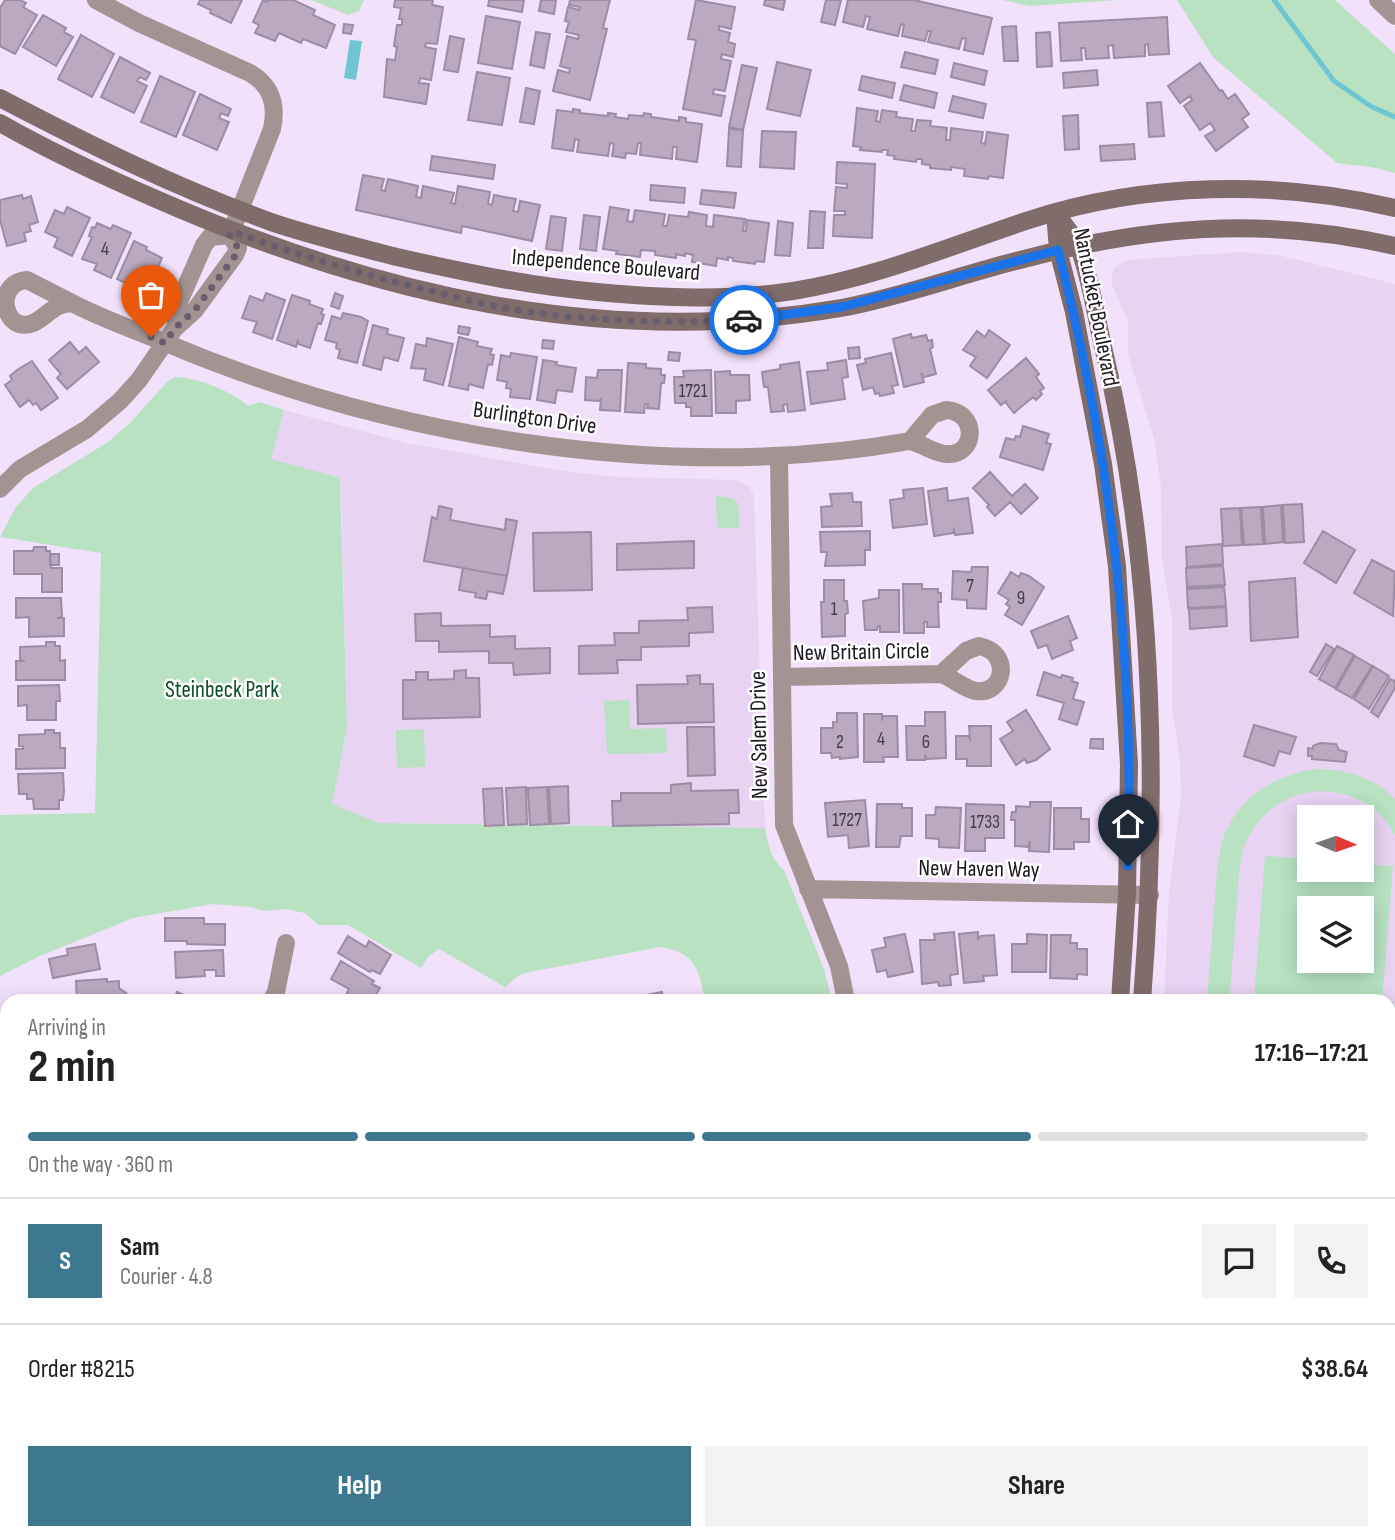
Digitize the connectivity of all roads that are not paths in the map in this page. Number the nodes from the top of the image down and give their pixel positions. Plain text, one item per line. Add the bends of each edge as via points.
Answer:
1 (96, 0) edge
2 (1378, 0) edge
3 (1395, 16) edge
4 (0, 98) edge
5 (0, 123) edge
6 (1395, 208) edge
7 (239, 210) junction
8 (1055, 213) junction
9 (231, 233) junction
10 (1078, 245) junction
11 (1395, 246) edge
12 (1058, 250) junction
13 (74, 304) dead end
14 (170, 335) junction
15 (910, 441) dead end
16 (779, 456) junction
17 (2, 481) edge
18 (941, 674) dead end
19 (782, 677) junction
20 (808, 889) junction
21 (1127, 894) junction
22 (1150, 895) junction
23 (286, 943) dead end
24 (275, 994) edge
25 (845, 994) edge
26 (1120, 994) edge
27 (1143, 994) edge

1 - 7 street via 250,73 267,88 274,105 272,129
2 - 3 street
4 - 7 street, Independence Boulevard via 98,149
5 - 9 street via 89,170
6 - 8 street, Independence Boulevard via 1355,198 1251,190 1159,194
7 - 8 street, Independence Boulevard via 356,247 482,277 560,289 690,299 842,282
7 - 9 street
8 - 10 street, Nantucket Boulevard
8 - 12 street, Nantucket Boulevard
9 - 12 street via 339,267 484,304 658,322 757,319 842,307
9 - 14 street via 238,248 235,256
9 - 14 street via 210,237 204,245
10 - 11 street via 1167,230 1228,227 1303,230
10 - 12 street
10 - 22 street, Nantucket Boulevard via 1111,379 1134,519 1150,734
12 - 21 street, Nantucket Boulevard via 1103,464 1117,566 1129,764
13 - 14 street, Burlington Drive
14 - 16 street, Burlington Drive via 217,365 302,393 470,433 624,454
14 - 17 street via 130,391 104,416
15 - 16 street, Burlington Drive
16 - 19 street, New Salem Drive
18 - 19 street, New Britain Circle
19 - 20 street, New Salem Drive via 784,825
20 - 21 street, New Haven Way
20 - 25 street, New Salem Drive via 839,966
21 - 22 street, New Haven Way
21 - 26 street, Nantucket Boulevard
22 - 27 street, Nantucket Boulevard
23 - 24 street

